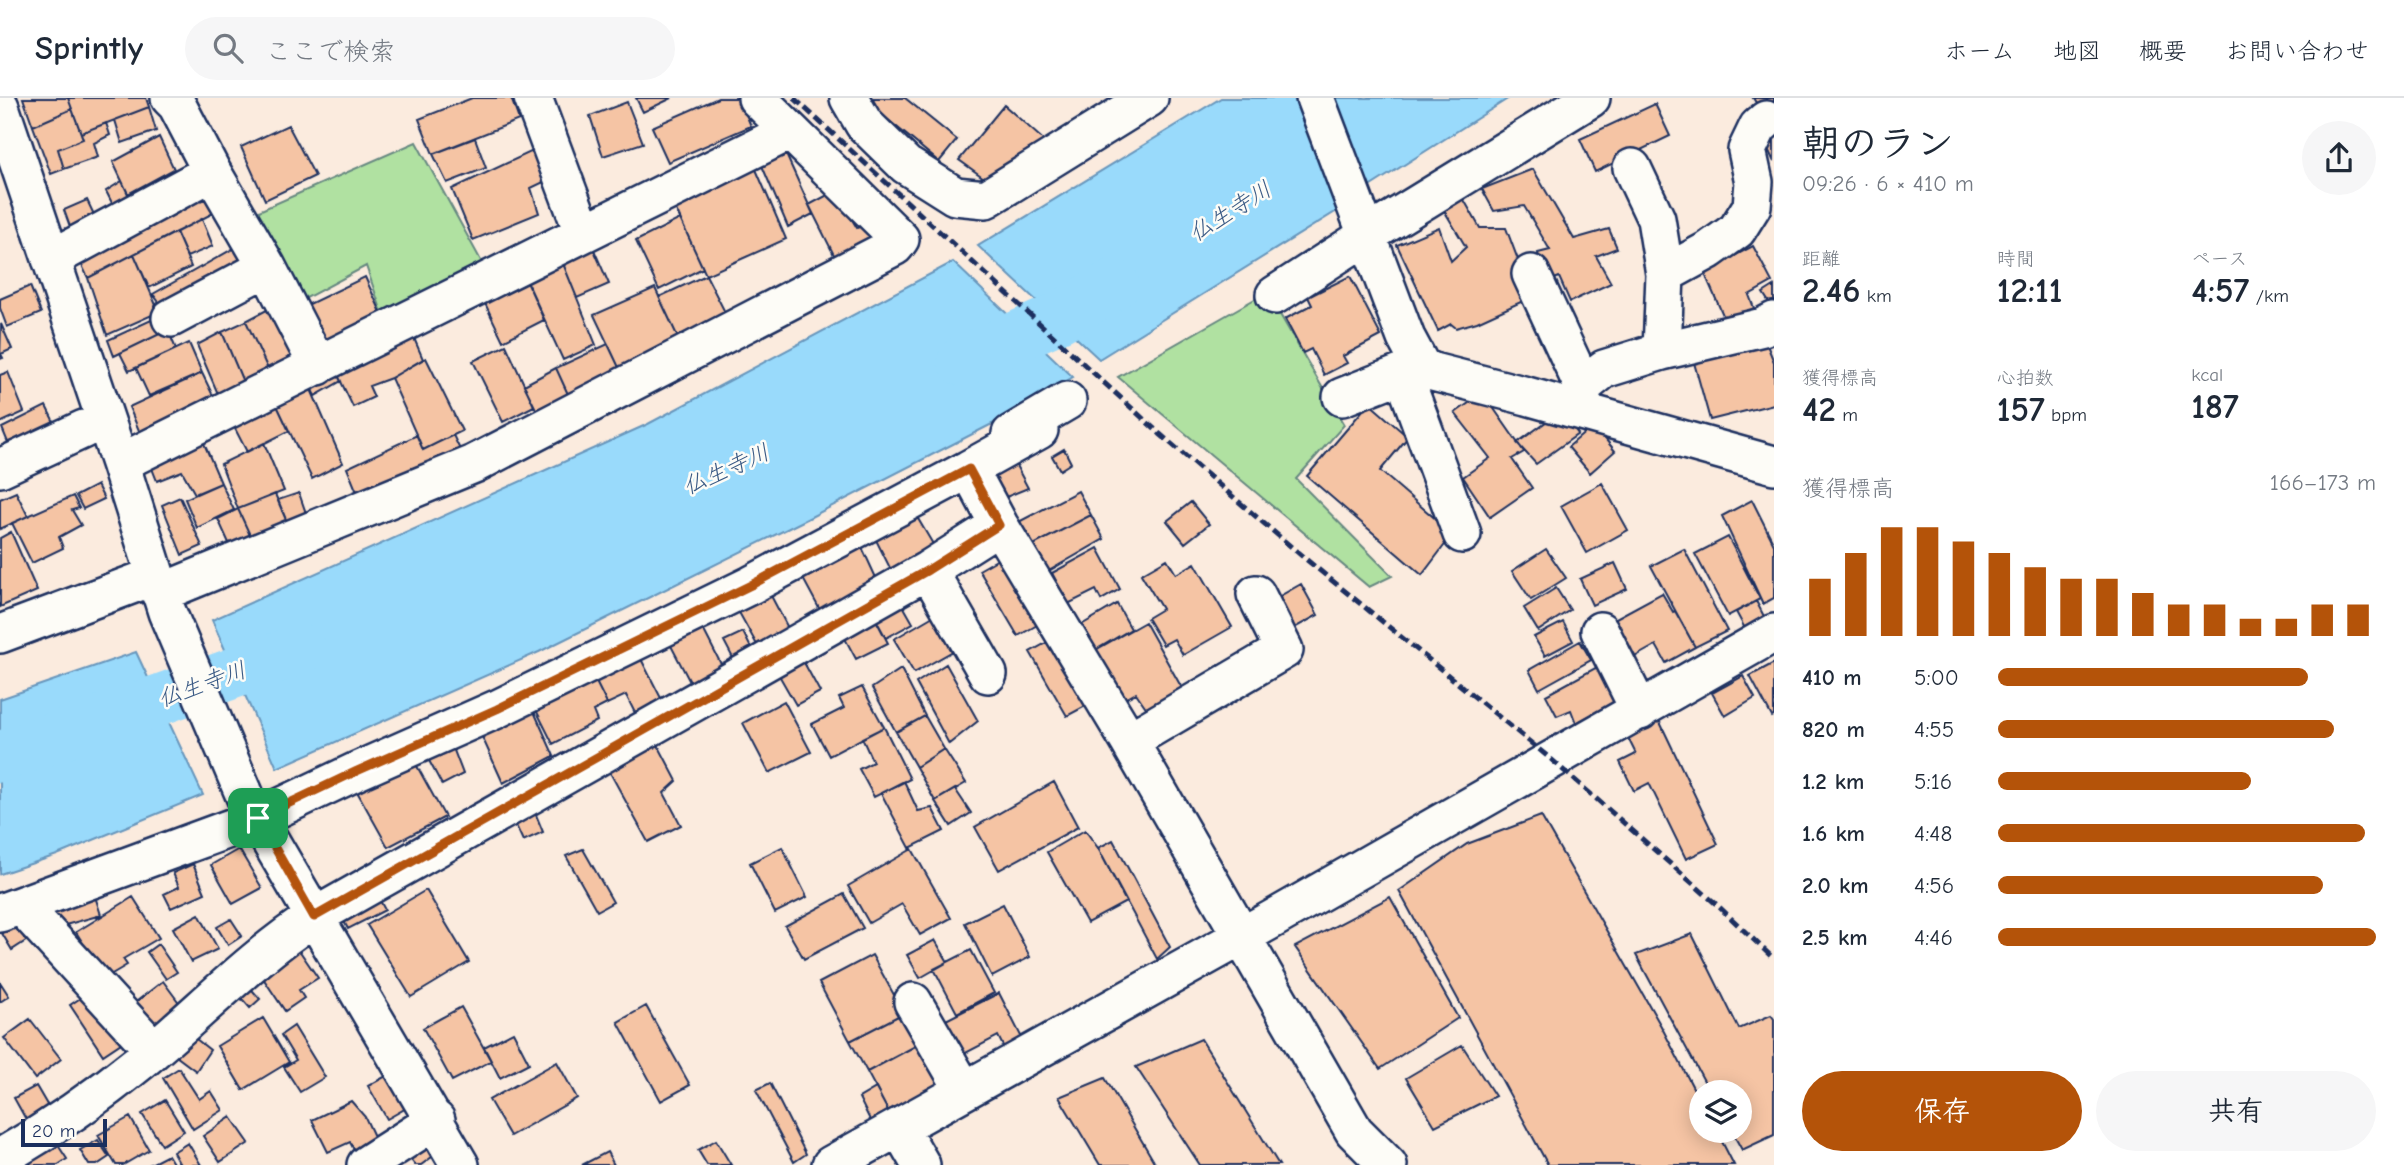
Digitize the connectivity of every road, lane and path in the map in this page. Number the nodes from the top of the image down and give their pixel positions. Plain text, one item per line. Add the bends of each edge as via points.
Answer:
1 (170, 98) edge
2 (533, 98) edge
3 (757, 98) edge
4 (849, 98) edge
5 (1149, 98) edge
6 (1315, 98) edge
7 (1591, 98) edge
8 (0, 107) edge
9 (1766, 120) dead end
10 (790, 131) junction
11 (1632, 168) dead end
12 (212, 172) junction
13 (583, 232) junction
14 (1365, 233) junction
15 (51, 259) junction
16 (267, 267) junction
17 (1531, 274) dead end
18 (1665, 274) junction
19 (1275, 295) dead end
20 (171, 318) dead end
21 (1774, 320) edge
22 (1662, 351) junction
23 (318, 366) junction
24 (1412, 370) junction
25 (1342, 397) dead end
26 (1582, 398) junction
27 (1067, 401) dead end
28 (84, 429) dead end
29 (1039, 430) dead end
30 (120, 463) junction
31 (1774, 465) edge
32 (0, 468) edge
33 (969, 469) junction
34 (999, 525) junction
35 (1462, 534) dead end
36 (928, 570) junction
37 (161, 594) junction
38 (1256, 594) dead end
39 (1600, 631) dead end
40 (0, 634) edge
41 (1774, 634) edge
42 (988, 674) dead end
43 (1640, 711) junction
44 (1129, 741) junction
45 (264, 808) junction
46 (11, 909) edge
47 (314, 917) junction
48 (1240, 936) junction
49 (913, 1002) dead end
50 (154, 1050) junction
51 (964, 1090) junction
52 (436, 1120) junction
53 (900, 1127) junction
54 (0, 1158) edge
55 (366, 1165) edge
56 (460, 1165) edge
57 (831, 1165) edge
58 (921, 1165) edge
59 (1388, 1165) edge

1 - 12 street
2 - 13 street
3 - 10 street
4 - 5 street via 864,124 905,165 955,196 986,199
6 - 14 street
7 - 14 street
8 - 15 street
9 - 18 street via 1747,150 1754,182 1752,206 1737,230
10 - 13 street
10 - 37 street via 900,239 895,246 474,464
11 - 18 street via 1656,219
12 - 15 street
12 - 16 street
13 - 23 street
14 - 19 street
14 - 24 street via 1406,338
15 - 30 street
16 - 20 street
16 - 23 street
17 - 26 street
18 - 22 street
21 - 22 street via 1763,327
22 - 26 street via 1604,369
23 - 30 street
24 - 25 street
24 - 26 street
24 - 35 street
26 - 31 street
27 - 45 street via 719,589
28 - 32 street
29 - 33 street
30 - 37 street
33 - 34 street
33 - 45 street via 751,585 497,709
34 - 36 street
34 - 44 street
36 - 42 street
36 - 47 street
37 - 40 street
37 - 45 street
38 - 44 street via 1284,650
39 - 43 street
41 - 43 street
43 - 48 street
44 - 48 street
45 - 46 street
45 - 47 street
46 - 50 street
47 - 50 street via 279,940
47 - 52 street
48 - 51 street
48 - 59 street via 1354,1131
49 - 51 street
50 - 54 street via 80,1108
51 - 53 street
52 - 55 street
52 - 56 street
53 - 57 street
53 - 58 street

